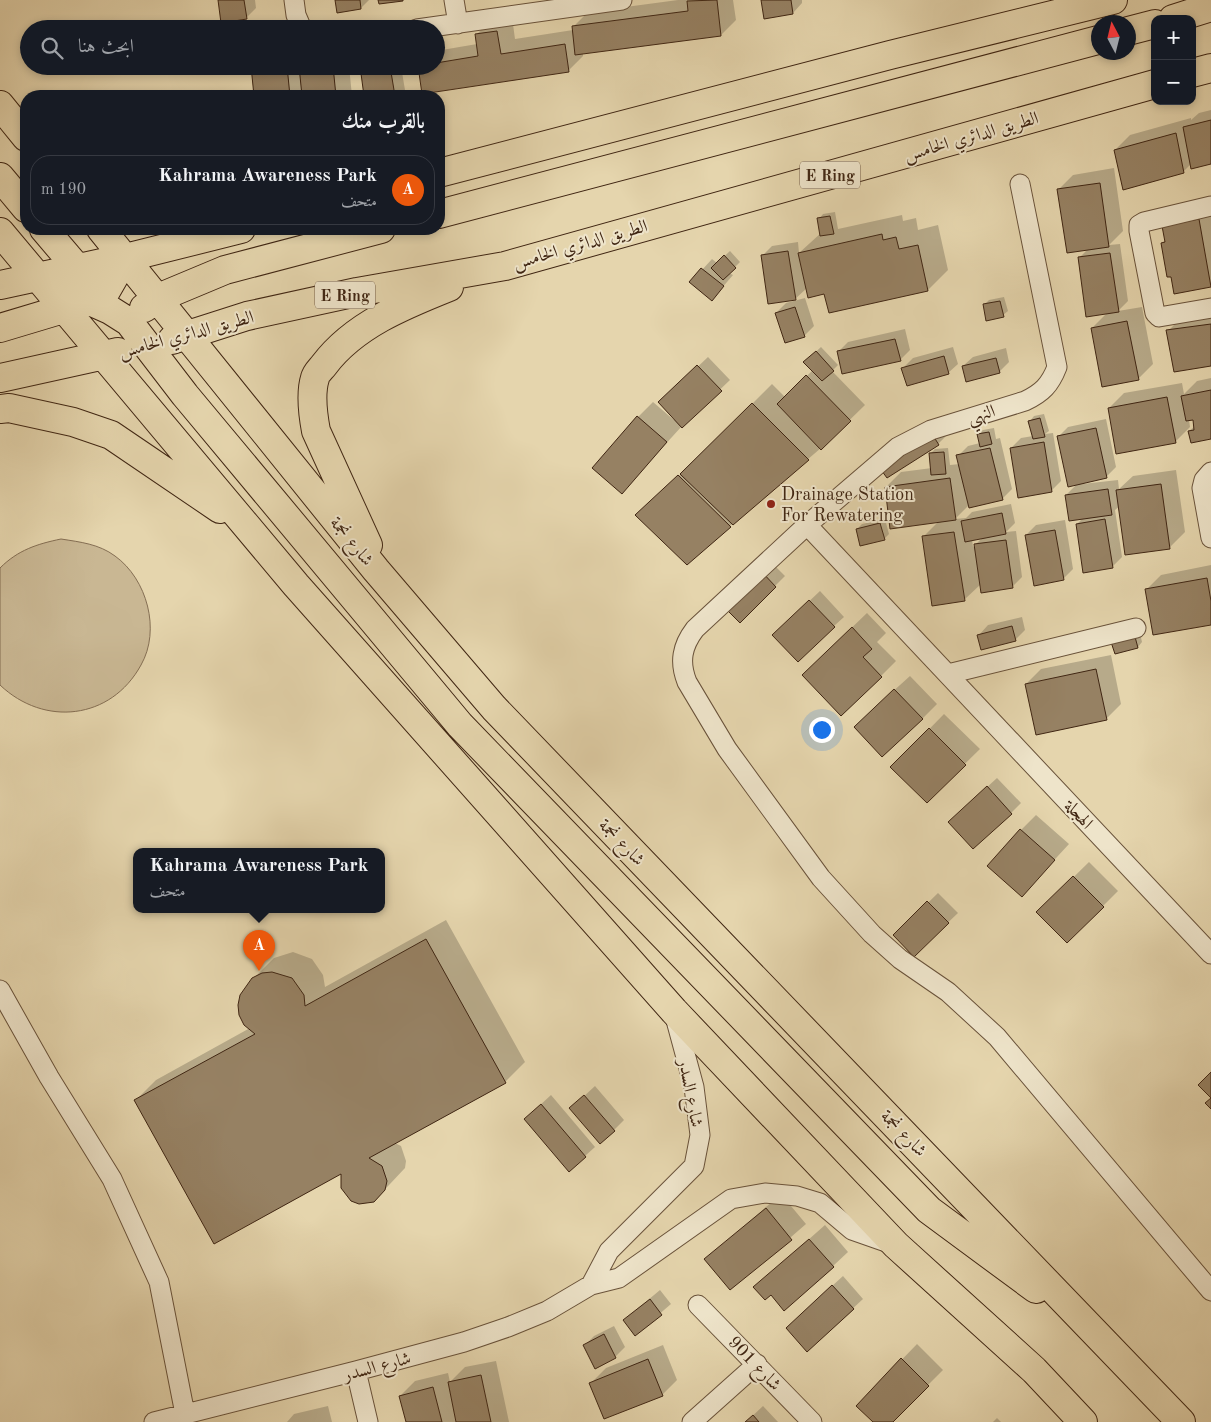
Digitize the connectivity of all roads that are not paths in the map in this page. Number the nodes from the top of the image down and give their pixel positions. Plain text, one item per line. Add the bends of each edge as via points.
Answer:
1 (294, 0) edge
2 (454, 0) edge
3 (619, 0) edge
4 (1113, 0) edge
5 (1211, 7) edge
6 (1186, 15) edge
7 (298, 20) edge
8 (458, 24) junction
9 (1151, 25) edge
10 (445, 26) edge
11 (1136, 29) edge
12 (1091, 42) edge
13 (1211, 68) edge
14 (1196, 72) edge
15 (1151, 85) edge
16 (0, 99) edge
17 (0, 105) edge
18 (20, 113) edge
19 (20, 130) edge
20 (511, 153) junction
21 (445, 154) edge
22 (445, 171) edge
23 (0, 177) edge
24 (1020, 184) dead end
25 (20, 201) edge
26 (1211, 206) edge
27 (445, 212) edge
28 (0, 232) edge
29 (49, 235) edge
30 (106, 235) edge
31 (217, 235) edge
32 (358, 235) edge
33 (125, 258) junction
34 (505, 266) junction
35 (78, 269) junction
36 (36, 277) junction
37 (0, 285) edge
38 (98, 296) junction
39 (1211, 308) edge
40 (65, 310) junction
41 (142, 311) junction
42 (0, 328) edge
43 (188, 336) junction
44 (147, 345) junction
45 (105, 356) junction
46 (0, 378) edge
47 (0, 409) edge
48 (1211, 472) edge
49 (807, 525) junction
50 (250, 529) junction
51 (1211, 538) edge
52 (376, 570) junction
53 (1136, 628) dead end
54 (948, 674) junction
55 (1211, 954) edge
56 (0, 990) edge
57 (674, 1012) junction
58 (896, 1245) junction
59 (591, 1285) junction
60 (1211, 1291) edge
61 (698, 1304) dead end
62 (1099, 1336) junction
63 (756, 1364) junction
64 (1034, 1370) junction
65 (356, 1371) junction
66 (186, 1414) junction
67 (154, 1422) edge
68 (368, 1422) edge
69 (692, 1422) edge
70 (812, 1422) edge
71 (1083, 1422) edge
72 (1101, 1422) edge
73 (1181, 1422) edge

1 - 7 street
2 - 8 street
3 - 8 street
4 - 20 main road
5 - 6 main road
8 - 10 street
9 - 11 main road
12 - 27 main road
13 - 14 main road
15 - 34 main road, الطريق الدائري الخامس / E Ring
16 - 18 main road
17 - 19 main road
20 - 21 main road
20 - 22 main road
23 - 25 main road
24 - 49 street, النهي via 1057,367 1050,383 1040,394 1025,401 913,438 898,447
26 - 39 street via 1144,222 1139,231 1155,313 1159,317
28 - 36 main road
29 - 35 main road
30 - 33 main road
31 - 33 main road
32 - 41 main road via 252,262
33 - 35 main road
33 - 38 main road
33 - 41 main road
34 - 43 main road, الطريق الدائري الخامس / E Ring via 357,292 247,316
34 - 52 main road via 390,313 331,355 315,377 312,412 316,431 343,487
35 - 36 main road
35 - 38 main road
36 - 37 main road
36 - 38 main road
36 - 40 main road
38 - 40 main road
38 - 41 main road
40 - 42 main road
40 - 45 main road
41 - 43 main road
41 - 44 main road
41 - 45 main road
43 - 44 main road, الطريق الدائري الخامس / E Ring
43 - 52 main road, شارع نجمة
44 - 45 main road, الطريق الدائري الخامس / E Ring
44 - 62 main road via 191,403 460,725 929,1210
45 - 46 main road, الطريق الدائري الخامس / E Ring
45 - 50 main road
47 - 50 main road via 9,408 73,422 112,435
48 - 51 street via 1202,488
49 - 54 street, الهجلة
49 - 60 street, النهي via 688,638 683,654 686,682 726,749 821,878 900,959 948,992 997,1037
50 - 57 main road via 315,607
52 - 62 main road, شارع نجمة via 494,708
53 - 54 street
54 - 55 street, الهجلة
56 - 66 street via 112,1179 159,1282
57 - 58 main road
57 - 59 street, شارع السدر via 694,1087 700,1135 694,1166 609,1251
58 - 59 street, شارع السدر via 852,1230 820,1203 797,1196 765,1193 731,1199 619,1278
58 - 64 main road
59 - 65 street, شارع السدر via 547,1310 508,1326 464,1342
61 - 63 street, شارع 901
62 - 73 main road, شارع نجمة
63 - 69 street
63 - 70 street, شارع 901
64 - 71 main road
64 - 72 main road
65 - 66 street, شارع السدر
65 - 68 street
66 - 67 street, شارع السدر

